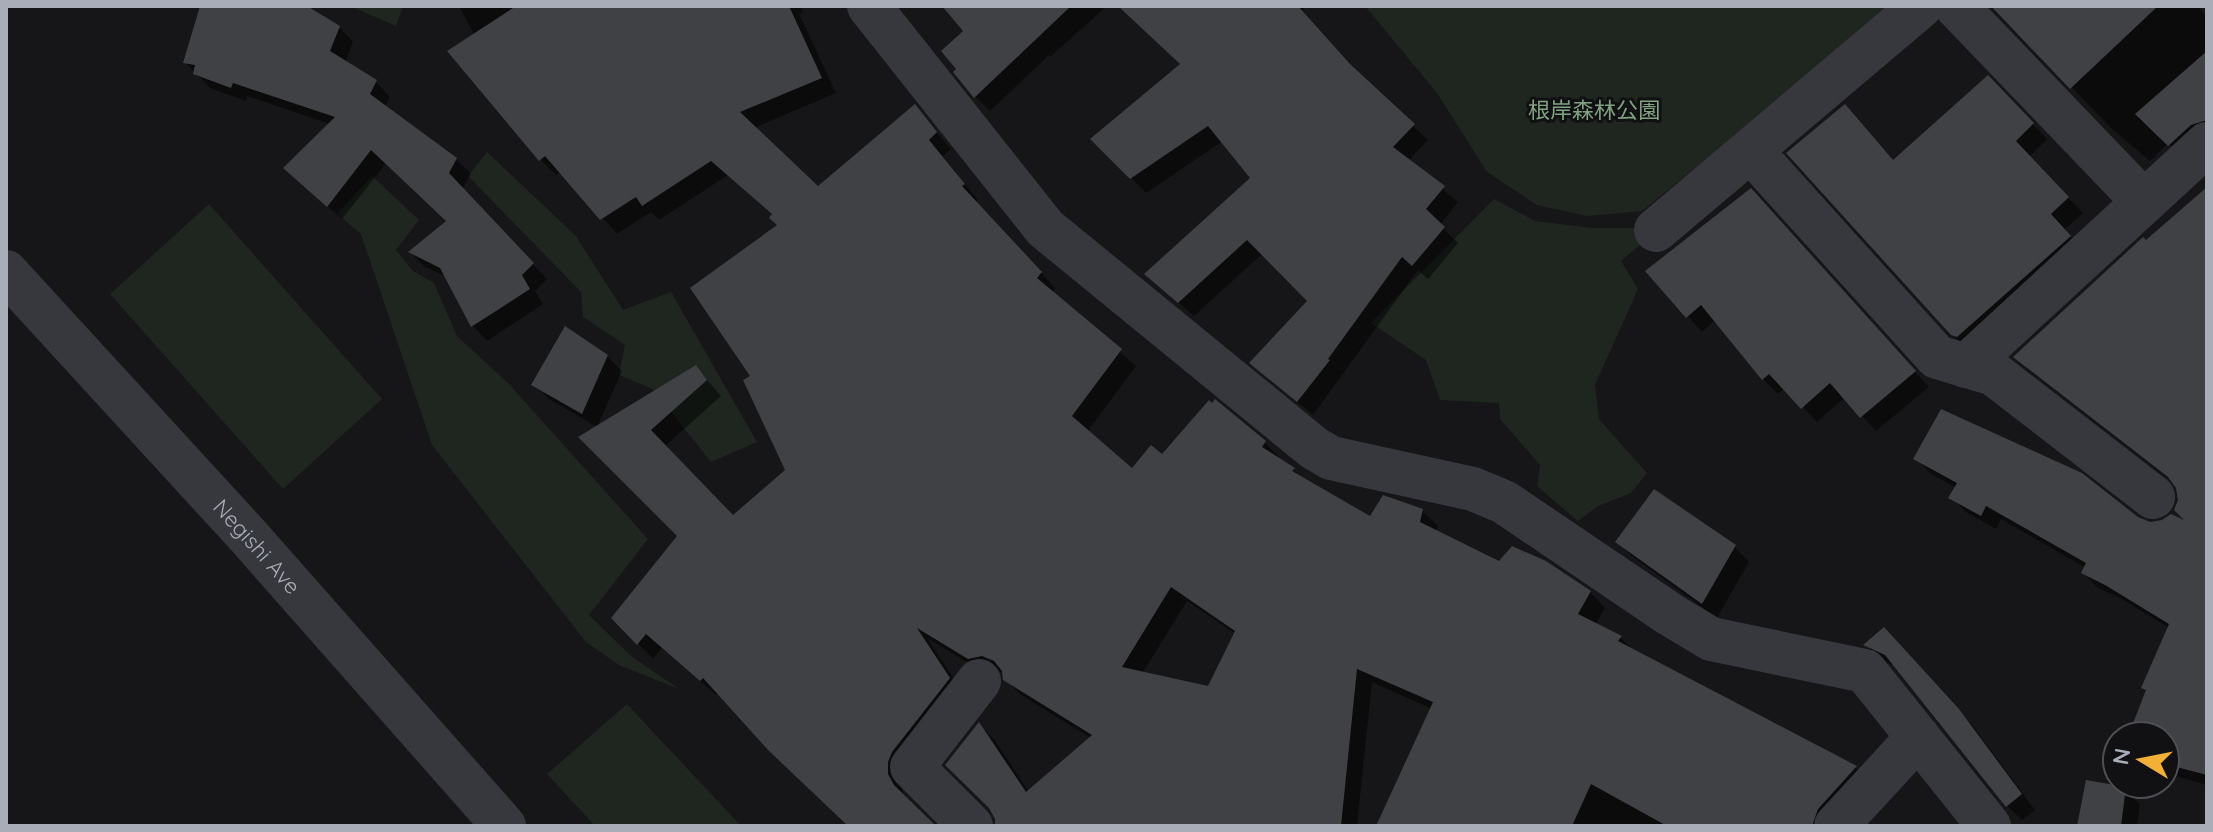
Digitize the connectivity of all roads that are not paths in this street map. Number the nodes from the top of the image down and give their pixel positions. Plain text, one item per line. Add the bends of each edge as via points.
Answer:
1 (869, 6) edge
2 (1921, 6) edge
3 (1956, 6) edge
4 (1751, 151) junction
5 (2202, 160) edge
6 (2144, 202) junction
7 (1656, 230) dead end
8 (6, 272) edge
9 (1966, 366) junction
10 (2153, 497) dead end
11 (979, 681) dead end
12 (1918, 737) junction
13 (504, 826) edge
14 (971, 826) edge
15 (1836, 826) edge
16 (1989, 826) edge

1 - 12 street via 1045,228 1314,448 1331,458 1473,489 1504,502 1711,639 1865,671
2 - 4 street
3 - 6 street
4 - 7 street
4 - 9 street via 1937,357
5 - 6 street
6 - 9 street
8 - 13 street, Negishi Ave
9 - 10 street via 1994,374
11 - 14 street via 912,767
12 - 15 street
12 - 16 street

